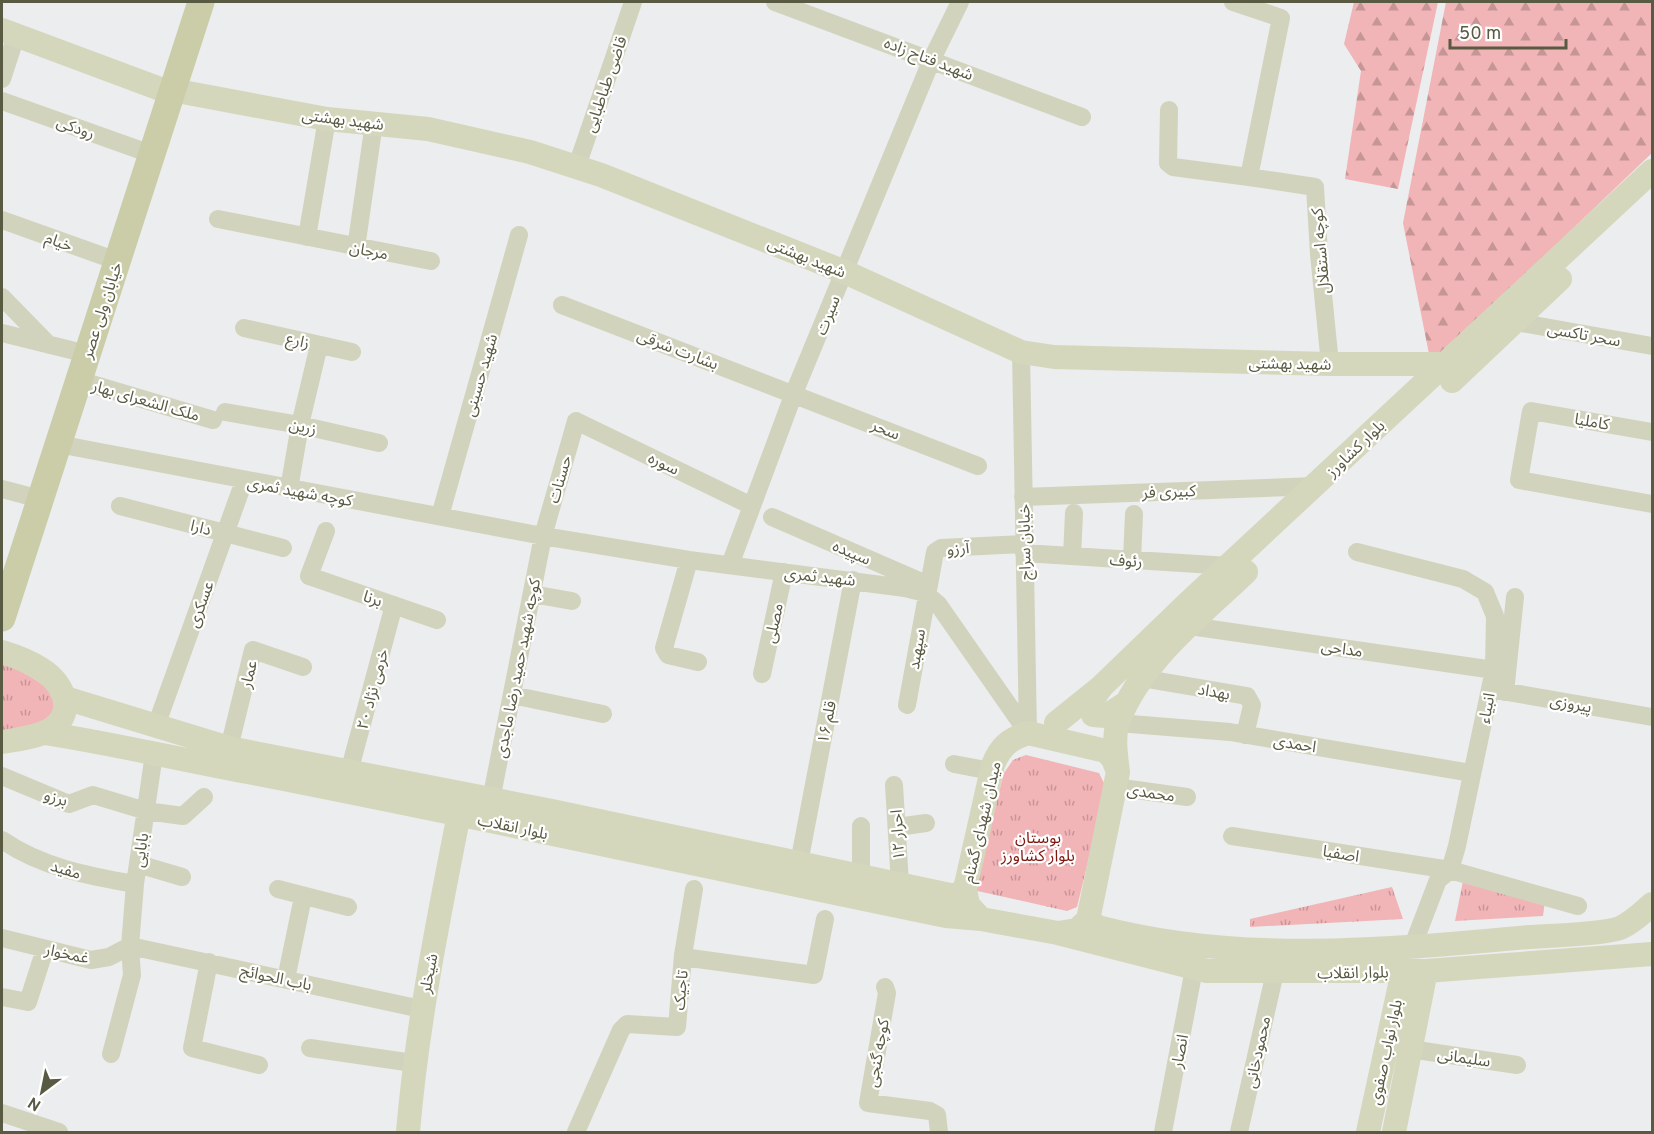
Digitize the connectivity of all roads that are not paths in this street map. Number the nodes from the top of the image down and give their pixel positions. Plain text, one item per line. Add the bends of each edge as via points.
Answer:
1 (201, 2) edge
2 (633, 2) edge
3 (775, 2) edge
4 (960, 2) edge
5 (1233, 2) edge
6 (9, 33) edge
7 (932, 59) junction
8 (2, 79) edge
9 (172, 92) junction
10 (2, 100) edge
11 (1169, 110) dead end
12 (1082, 117) dead end
13 (327, 119) junction
14 (374, 123) junction
15 (152, 154) junction
16 (577, 166) junction
17 (1653, 171) edge
18 (1249, 177) junction
19 (1653, 191) edge
20 (218, 219) dead end
21 (2, 220) edge
22 (519, 235) dead end
23 (307, 237) junction
24 (357, 248) junction
25 (117, 261) junction
26 (430, 261) dead end
27 (844, 272) junction
28 (2, 297) edge
29 (562, 304) dead end
30 (1516, 322) junction
31 (244, 328) dead end
32 (2, 333) edge
33 (49, 345) junction
34 (319, 345) junction
35 (1653, 346) edge
36 (352, 352) dead end
37 (1021, 352) junction
38 (87, 354) junction
39 (1330, 364) junction
40 (1452, 370) junction
41 (78, 380) junction
42 (794, 393) junction
43 (219, 416) joint
44 (576, 421) joint
45 (300, 425) junction
46 (1653, 432) edge
47 (379, 443) dead end
48 (58, 444) junction
49 (978, 466) dead end
50 (244, 481) junction
51 (1316, 486) junction
52 (2, 489) edge
53 (289, 489) junction
54 (1023, 497) junction
55 (40, 499) junction
56 (1653, 504) edge
57 (752, 506) junction
58 (120, 507) dead end
59 (1074, 513) dead end
60 (1134, 514) dead end
61 (440, 516) junction
62 (772, 517) dead end
63 (326, 531) dead end
64 (225, 533) junction
65 (543, 536) junction
66 (283, 548) dead end
67 (1024, 549) junction
68 (1357, 552) dead end
69 (1072, 556) junction
70 (688, 560) junction
71 (1132, 560) junction
72 (730, 565) junction
73 (1229, 566) junction
74 (784, 572) junction
75 (853, 580) junction
76 (925, 593) junction
77 (532, 594) junction
78 (1515, 597) dead end
79 (572, 601) dead end
80 (394, 605) junction
81 (3, 610) edge
82 (437, 620) dead end
83 (1190, 626) junction
84 (2, 652) edge
85 (698, 662) dead end
86 (303, 667) dead end
87 (1494, 670) junction
88 (762, 674) dead end
89 (1141, 678) junction
90 (1102, 686) junction
91 (1498, 691) junction
92 (512, 694) junction
93 (65, 698) junction
94 (907, 705) dead end
95 (1122, 713) junction
96 (603, 714) dead end
97 (1653, 717) edge
98 (156, 726) junction
99 (1043, 731) junction
100 (44, 733) junction
101 (1245, 735) junction
102 (2, 742) edge
103 (229, 748) junction
104 (154, 754) junction
105 (954, 764) dead end
106 (992, 771) junction
107 (349, 772) junction
108 (1471, 773) junction
109 (2, 776) edge
110 (1116, 780) junction
111 (894, 785) dead end
112 (204, 797) dead end
113 (1187, 797) dead end
114 (491, 800) junction
115 (146, 811) junction
116 (459, 814) junction
117 (926, 823) dead end
118 (861, 826) dead end
119 (897, 827) junction
120 (1232, 836) dead end
121 (2, 840) edge
122 (655, 844) junction
123 (799, 863) junction
124 (138, 864) junction
125 (1450, 870) junction
126 (861, 876) junction
127 (182, 877) dead end
128 (135, 884) junction
129 (900, 884) junction
130 (279, 889) dead end
131 (694, 889) dead end
132 (965, 889) junction
133 (303, 897) junction
134 (1653, 904) edge
135 (1578, 906) dead end
136 (348, 907) dead end
137 (825, 919) dead end
138 (981, 919) junction
139 (1088, 921) junction
140 (1058, 933) junction
141 (2, 938) edge
142 (130, 946) junction
143 (1412, 948) junction
144 (45, 949) junction
145 (1653, 954) edge
146 (683, 957) junction
147 (209, 963) junction
148 (1194, 969) junction
149 (1415, 971) junction
150 (1275, 972) junction
151 (286, 979) junction
152 (885, 987) dead end
153 (2, 997) edge
154 (421, 1009) junction
155 (310, 1048) dead end
156 (1410, 1049) junction
157 (111, 1054) dead end
158 (413, 1063) junction
159 (259, 1065) dead end
160 (1517, 1065) dead end
161 (1379, 1077) junction
162 (1405, 1082) junction
163 (2, 1113) edge
164 (59, 1132) edge
165 (408, 1132) edge
166 (576, 1132) edge
167 (939, 1132) edge
168 (1163, 1132) edge
169 (1239, 1132) edge
170 (1368, 1132) edge
171 (1394, 1132) edge

1 - 9 main road, خیابان ولی عصر
2 - 16 street, قاضی طباطبایی
3 - 7 street, شهید فتاح زاده
4 - 7 street, سیرت
5 - 18 street via 1281,18
6 - 8 street
6 - 9 street, شهید بهشتی
7 - 12 street, شهید فتاح زاده
7 - 27 street, سیرت
9 - 13 street, شهید بهشتی
9 - 15 main road, خیابان ولی عصر
10 - 15 street, رودکی
11 - 18 street via 1168,163
13 - 14 street, شهید بهشتی
13 - 23 street
14 - 16 street, شهید بهشتی via 478,139
14 - 24 street
15 - 25 main road, خیابان ولی عصر
16 - 27 street, شهید بهشتی
17 - 40 street, بلوار کشاورز
18 - 39 street, کوچه استقلال via 1315,187
19 - 30 street, بلوار کشاورز
20 - 23 street
21 - 25 street, خیام
22 - 61 street, شهید حسینی
23 - 24 street, مرجان
24 - 26 street, مرجان
25 - 38 main road, خیابان ولی عصر
27 - 37 street, شهید بهشتی
27 - 42 street, سیرت
28 - 33 street
29 - 42 street, بشارت شرقی
30 - 35 street, سحر تاکسی
30 - 40 street, بلوار کشاورز
31 - 34 street, زارع
32 - 33 street
33 - 38 street
34 - 36 street, زارع
34 - 45 street
37 - 39 street, شهید بهشتی via 1054,357
37 - 54 street, خیابان سراج
38 - 41 main road, خیابان ولی عصر
39 - 40 street, شهید بهشتی
40 - 51 street, بلوار کشاورز
40 - 83 street, بلوار کشاورز
41 - 43 street, ملک الشعرای بهار
41 - 48 main road, خیابان ولی عصر
42 - 49 street, سحر
42 - 57 street, سیرت
43 - 45 street, زرین
44 - 57 street, سوره
44 - 65 street, حسنات
45 - 47 street, زرین
45 - 53 street
46 - 56 street, کاملیا via 1531,411 1519,480
48 - 50 street, کوچه شهید ثمری
48 - 55 main road, خیابان ولی عصر
50 - 53 street, کوچه شهید ثمری
50 - 64 street, عسکری
51 - 54 street, کبیری فر
51 - 73 street, بلوار کشاورز
52 - 55 street
53 - 61 street, کوچه شهید ثمری
54 - 67 street, خیابان سراج
55 - 81 main road, خیابان ولی عصر
57 - 72 street, سیرت
58 - 64 street, دارا
59 - 69 street
60 - 71 street
61 - 65 street, کوچه شهید ثمری
62 - 76 street, سپیده via 917,580
63 - 80 street, برنا via 309,576
64 - 66 street, دارا
64 - 98 street, عسکری
65 - 70 street, شهید ثمری
65 - 77 street, کوچه شهید حمید رضا ماجدی
67 - 69 street, رئوف
67 - 76 street, آرزو via 941,548 932,558
67 - 99 street, خیابان سراج
68 - 87 street, انبیاء via 1463,579 1485,592 1495,616
69 - 71 street, رئوف
70 - 72 street, شهید ثمری
70 - 85 street via 664,648 668,655
71 - 73 street, رئوف
72 - 74 street, شهید ثمری
73 - 90 street, بلوار کشاورز
74 - 75 street, شهید ثمری
74 - 88 street, مصلی
75 - 76 street, شهید ثمری
75 - 123 street, قلم ۱۶
76 - 94 street, سپهبد
76 - 99 street
77 - 79 street
77 - 92 street, کوچه شهید حمید رضا ماجدی
78 - 91 street
80 - 82 street, برنا
80 - 107 street, خرمی نژاد ۲۰
83 - 87 street, مداحی
83 - 89 street, بلوار کشاورز
84 - 93 street via 45,672 60,686
86 - 103 street, عمار via 253,650
87 - 91 street, انبیاء
89 - 95 street, بلوار کشاورز
89 - 101 street, بهداد via 1246,696 1252,705
90 - 95 street via 1091,702 1093,715
90 - 99 street, بلوار کشاورز
91 - 97 street, پیروزی
91 - 108 street, انبیاء
92 - 96 street
92 - 114 street, کوچه شهید حمید رضا ماجدی
93 - 98 street, بلوار انقلاب
93 - 100 street via 66,713 62,720
95 - 101 street, احمدی
95 - 110 street, بلوار کشاورز via 1115,748
98 - 103 street, بلوار انقلاب
99 - 106 street, میدان شهدای گمنام via 1006,742
99 - 110 street via 1106,751 1113,759
100 - 102 street
100 - 104 street, بلوار انقلاب
101 - 108 street, احمدی
103 - 107 street, بلوار انقلاب
104 - 115 street, بابایی
104 - 116 street, بلوار انقلاب
105 - 106 street
106 - 132 street, میدان شهدای گمنام
107 - 114 street, بلوار انقلاب
108 - 125 street, انبیاء
109 - 115 street, برزو via 69,804 93,795
110 - 113 street, محمدی
110 - 139 street
111 - 119 street, احرار ۱۲
112 - 115 street, برزو via 183,816
114 - 122 street, بلوار انقلاب
115 - 124 street, بابایی
116 - 122 street, بلوار انقلاب
116 - 154 street, شیخلر
117 - 119 street
118 - 126 street
119 - 129 street, احرار ۱۲
120 - 125 street, اصفیا
121 - 128 street, مفید via 52,866
122 - 123 street, بلوار انقلاب
122 - 138 street, بلوار انقلاب via 946,916
123 - 126 street, بلوار انقلاب
124 - 127 street
124 - 128 street, بابایی
125 - 135 street, اصفیا
125 - 143 street, انبیاء via 1438,880
126 - 129 street, بلوار انقلاب
128 - 142 street, بابایی
129 - 132 street, بلوار انقلاب via 955,896
130 - 133 street
131 - 146 street, تاجیک
132 - 138 street, میدان شهدای گمنام via 968,905
133 - 136 street
133 - 151 street
134 - 143 street, بلوار انقلاب via 1618,929
137 - 146 street via 814,975
138 - 140 street
139 - 140 street via 1077,930
139 - 143 street, بلوار انقلاب via 1125,934 1217,949
140 - 148 street, بلوار انقلاب
141 - 144 street, غمخوار
142 - 144 street, غمخوار via 109,957 91,960
142 - 147 street, باب الحوائج
142 - 157 street, بابایی via 132,975
144 - 153 street via 28,1002
145 - 149 street, بلوار انقلاب
146 - 166 street, تاجیک via 677,1027 627,1024 621,1030
147 - 151 street, باب الحوائج
147 - 159 street via 192,1048
148 - 150 street, بلوار انقلاب
148 - 168 street, انصار
149 - 150 street, بلوار انقلاب
149 - 156 street, بلوار نواب صفوی
149 - 161 street, بلوار نواب صفوی
150 - 169 street, محمودخانی
151 - 154 street, باب الحوائج
152 - 167 street, کوچه گنجی via 868,1103 930,1111 937,1115
154 - 158 street, شیخلر
155 - 158 street
156 - 160 street, سلیمانی
156 - 162 street, بلوار نواب صفوی
158 - 165 street, شیخلر
161 - 162 street
161 - 170 street, بلوار نواب صفوی
162 - 171 street, بلوار نواب صفوی
163 - 164 street

